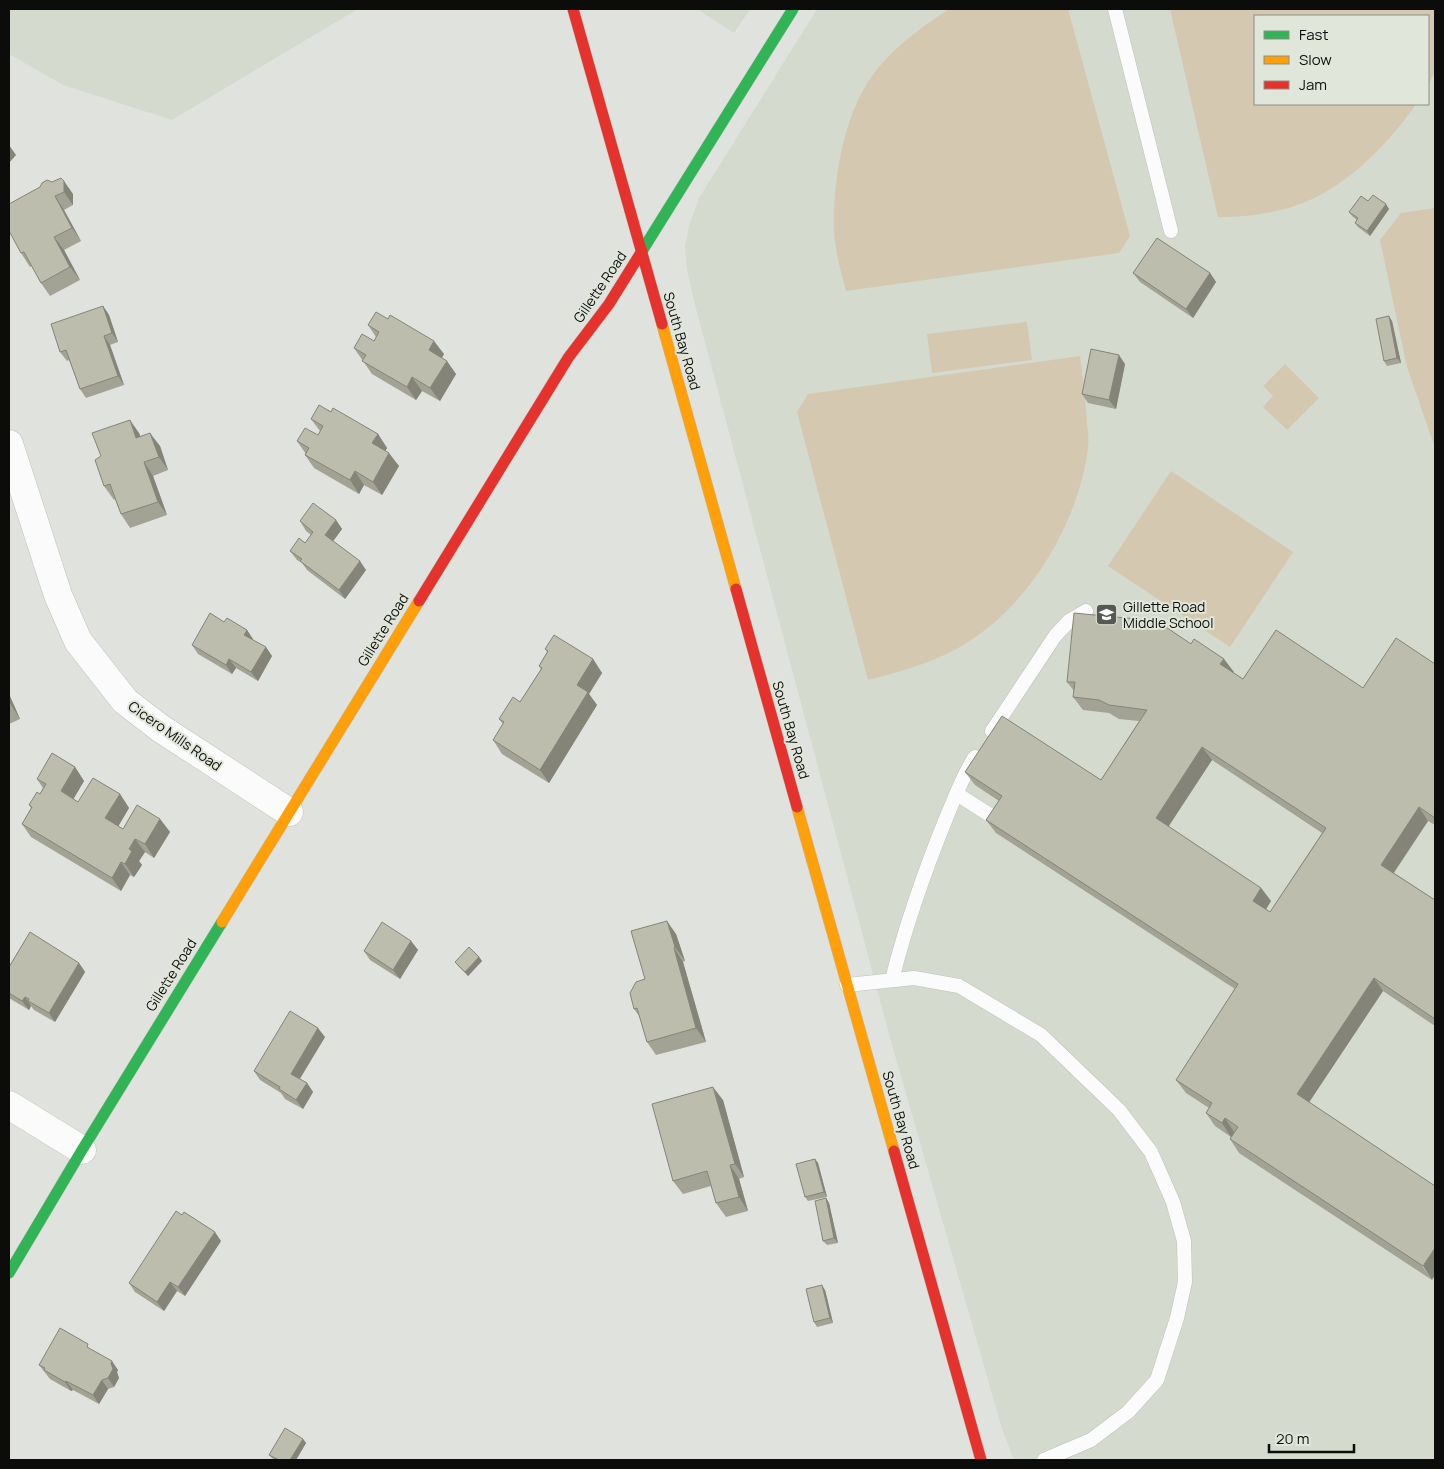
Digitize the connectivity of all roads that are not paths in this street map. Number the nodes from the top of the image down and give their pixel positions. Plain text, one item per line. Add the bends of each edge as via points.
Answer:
1 (573, 9) edge
2 (793, 9) edge
3 (1115, 9) edge
4 (1171, 231) dead end
5 (641, 253) junction
6 (9, 444) edge
7 (1086, 611) dead end
8 (957, 794) junction
9 (289, 812) junction
10 (992, 818) edge
11 (892, 980) junction
12 (847, 985) junction
13 (9, 1105) edge
14 (82, 1150) junction
15 (9, 1273) edge
16 (981, 1460) edge
17 (1044, 1460) edge

1 - 5 street, South Bay Road
2 - 5 street, Gillette Road
3 - 4 lane
5 - 9 street, Gillette Road via 609,304 568,358
5 - 12 street, South Bay Road
6 - 9 street, Cicero Mills Road via 58,595 78,641 125,701 160,728
7 - 8 lane via 1069,621 1055,636 971,763
8 - 10 lane
8 - 11 lane via 935,846
9 - 14 street, Gillette Road
11 - 12 lane
11 - 17 lane via 914,978 959,986 1041,1035 1119,1110 1151,1152 1174,1202 1184,1241 1185,1282 1157,1380 1128,1412 1091,1440
12 - 16 street, South Bay Road
13 - 14 street
14 - 15 street, Gillette Road

